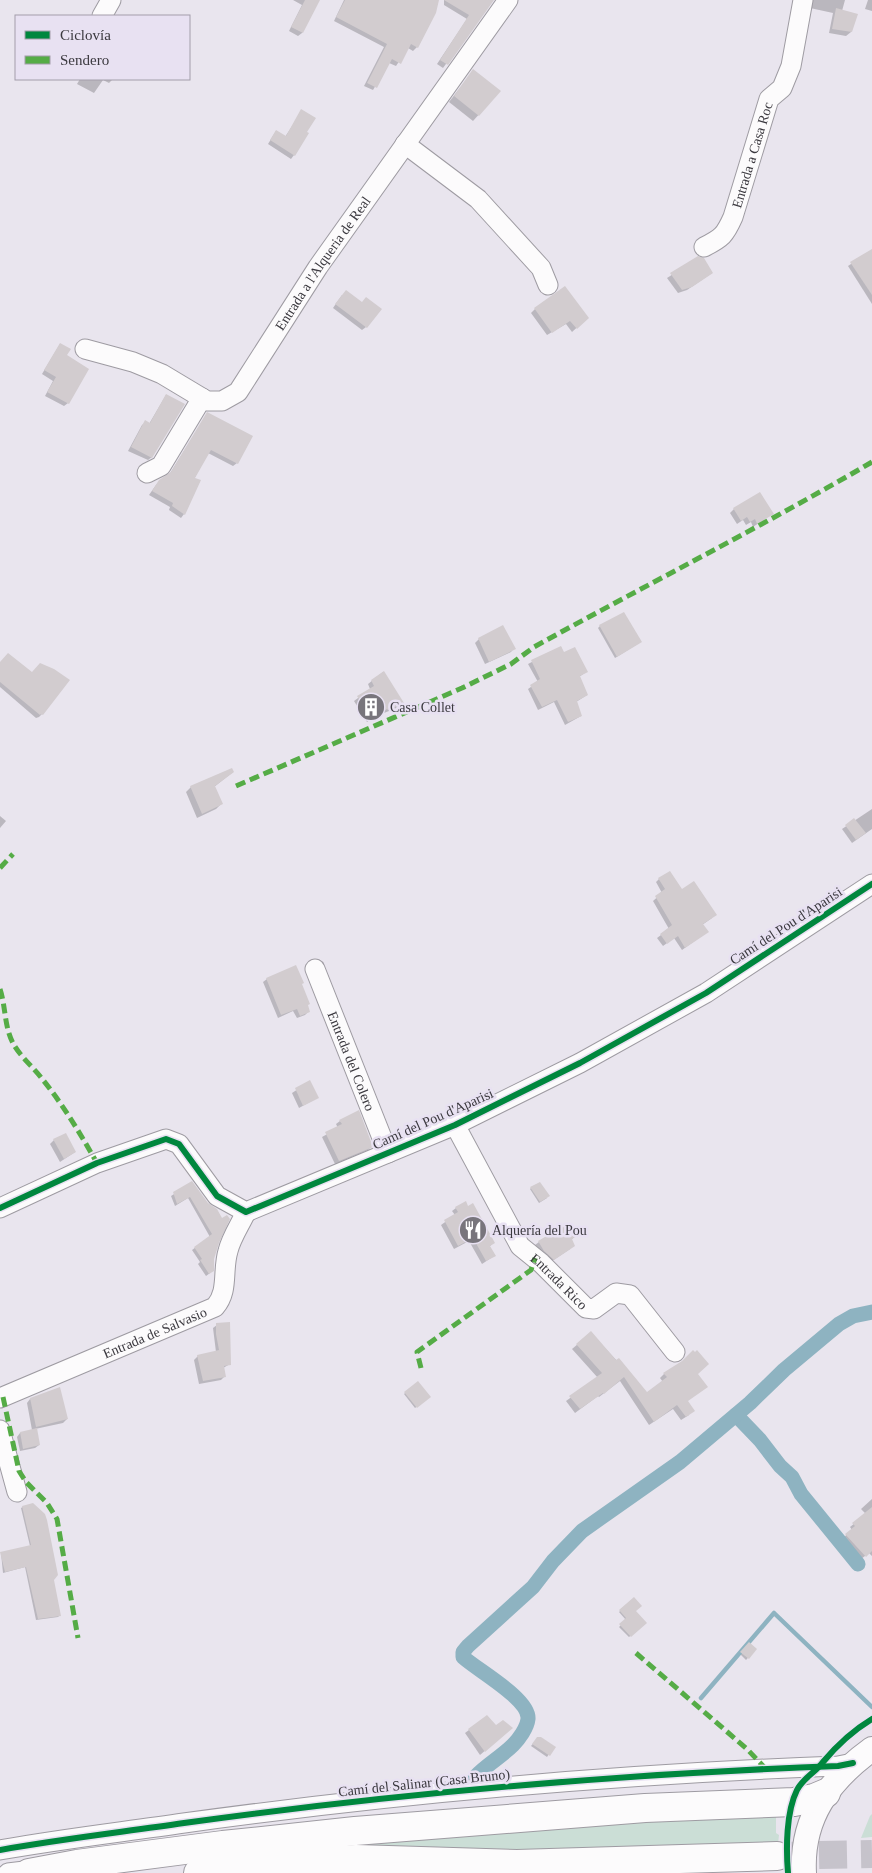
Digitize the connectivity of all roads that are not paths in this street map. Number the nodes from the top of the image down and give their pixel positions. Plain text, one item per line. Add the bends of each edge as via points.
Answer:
1 (110, 0) edge
2 (508, 0) edge
3 (803, 0) edge
4 (102, 15) edge
5 (405, 144) junction
6 (704, 247) dead end
7 (548, 285) dead end
8 (85, 349) dead end
9 (202, 398) junction
10 (147, 473) dead end
11 (872, 884) edge
12 (315, 969) dead end
13 (455, 1125) junction
14 (388, 1153) junction
15 (0, 1208) edge
16 (246, 1212) junction
17 (675, 1352) dead end
18 (0, 1398) edge
19 (0, 1430) edge
20 (17, 1492) dead end
21 (863, 1756) edge
22 (826, 1792) junction
23 (0, 1850) edge
24 (777, 1856) tunnel mouth
25 (77, 1864) junction
26 (8, 1873) edge
27 (29, 1873) edge
28 (198, 1873) edge
29 (804, 1873) edge

1 - 4 street
2 - 5 street, Entrada a l'Alqueria de Real
3 - 6 street, Entrada a Casa Roc via 791,66 782,88 769,99 733,217 726,233
5 - 7 street via 478,199 541,268
5 - 9 street, Entrada a l'Alqueria de Real via 318,267 238,392 222,401
8 - 9 street, Entrada a l'Alqueria de Real via 162,374
9 - 10 street via 161,466
11 - 13 street, Camí del Pou d'Aparisi via 706,993 580,1064
12 - 14 street, Entrada del Colero
13 - 14 street, Camí del Pou d'Aparisi
13 - 17 street, Entrada Rico via 520,1246 586,1308 594,1309 616,1293 630,1295
14 - 16 street, Camí del Pou d'Aparisi
15 - 16 street via 97,1163 166,1139 179,1144 217,1196
16 - 18 street, Entrada de Salvasio via 228,1251 224,1291 214,1307
19 - 20 street
21 - 22 main road
21 - 23 street, Camí del Salinar (Casa Bruno) via 838,1766 439,1792 250,1814
22 - 25 highway via 794,1802 645,1808 356,1831
22 - 29 main road via 805,1840
24 - 28 highway via 517,1864 356,1860 254,1865
25 - 26 street
25 - 27 highway

